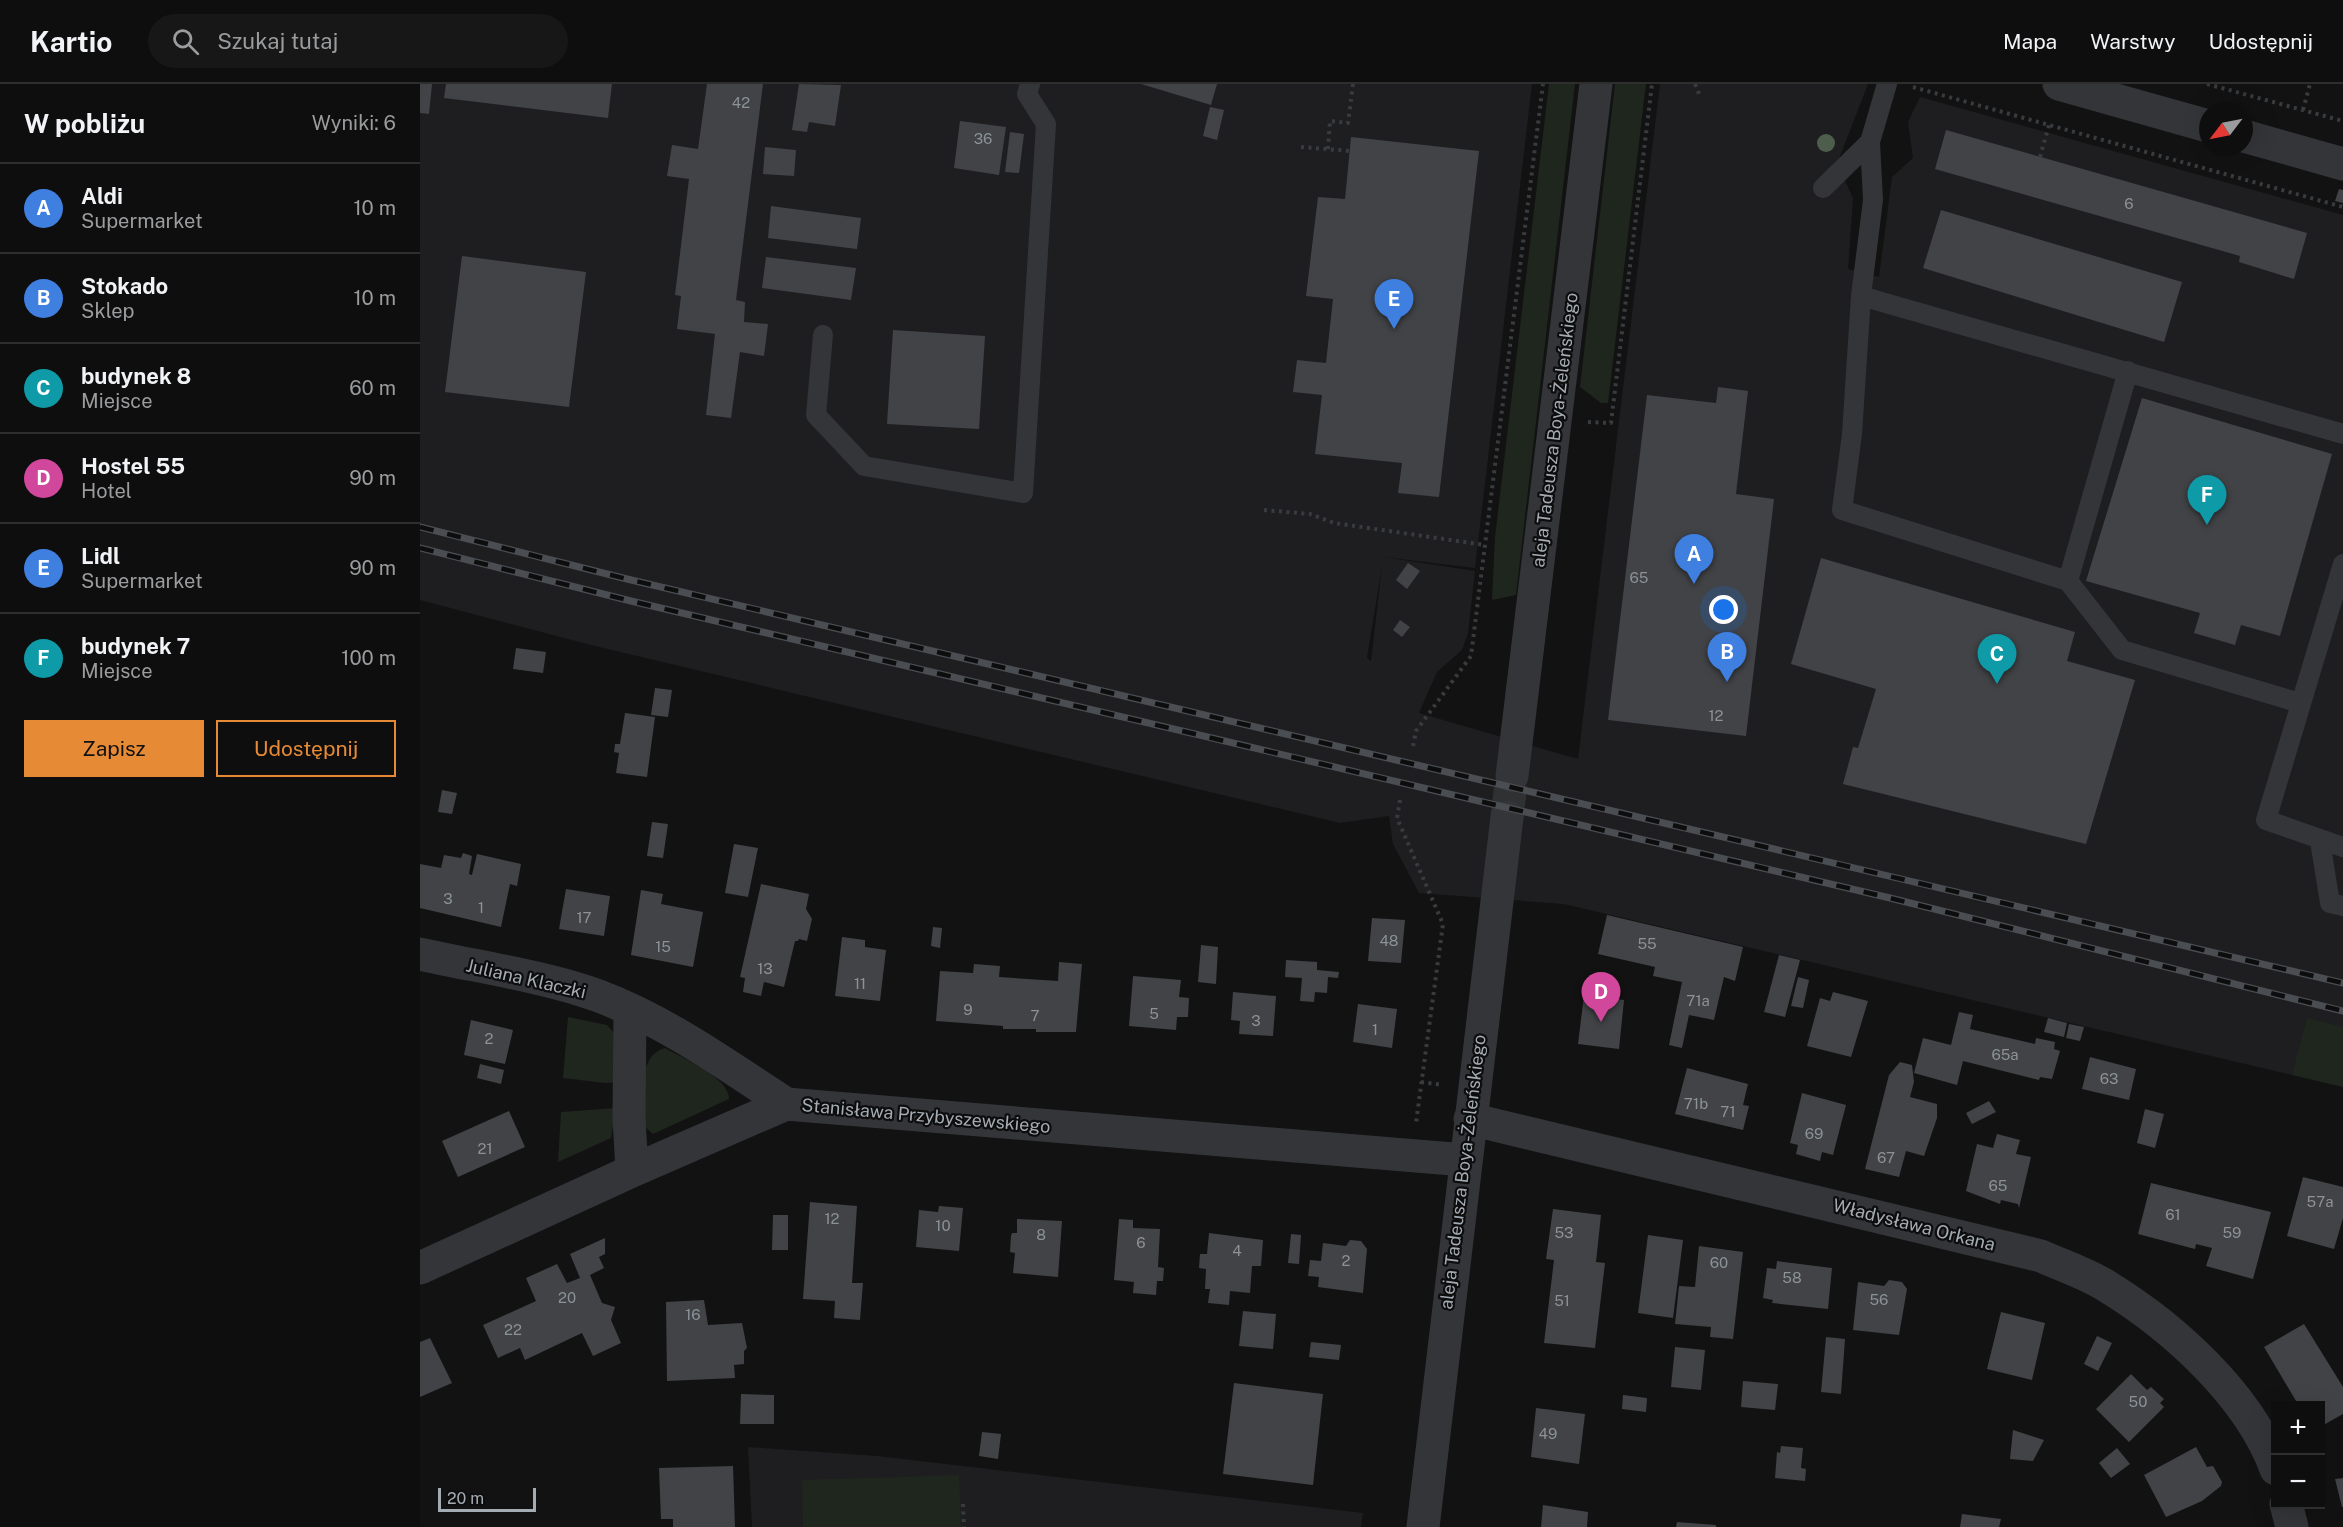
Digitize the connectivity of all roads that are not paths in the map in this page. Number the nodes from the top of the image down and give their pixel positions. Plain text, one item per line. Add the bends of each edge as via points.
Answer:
1 (1030, 84) edge
2 (1596, 84) edge
3 (1887, 84) edge
4 (2059, 84) edge
5 (2199, 123) edge
6 (2253, 139) edge
7 (1870, 142) junction
8 (2343, 164) edge
9 (1823, 188) dead end
10 (1861, 296) junction
11 (823, 334) dead end
12 (2128, 371) junction
13 (2343, 434) edge
14 (2343, 564) edge
15 (2068, 581) junction
16 (2300, 703) junction
17 (1512, 777) tunnel mouth
18 (1507, 817) tunnel mouth
19 (2320, 841) junction
20 (2343, 847) edge
21 (2343, 906) edge
22 (420, 954) edge
23 (630, 1010) junction
24 (786, 1104) junction
25 (1470, 1119) junction
26 (1465, 1160) junction
27 (632, 1171) junction
28 (420, 1268) edge
29 (2271, 1457) edge
30 (2287, 1509) edge
31 (1423, 1527) edge
32 (2292, 1527) edge

1 - 11 lane via 1027,94 1046,124 1023,493 864,466 816,415
2 - 17 street, aleja Tadeusza Boya-Żeleńskiego
3 - 7 lane
4 - 5 street
6 - 8 street
7 - 9 lane
7 - 10 lane via 1873,200
10 - 12 lane
10 - 15 lane via 1852,434 1842,510
12 - 13 lane
12 - 15 lane
14 - 16 lane
15 - 16 lane via 2122,650
16 - 19 lane via 2266,820
18 - 25 street, aleja Tadeusza Boya-Żeleńskiego
19 - 20 lane
19 - 21 lane via 2330,903
22 - 23 street, Juliana Klaczki via 560,986
23 - 24 street, Juliana Klaczki
23 - 27 street
24 - 26 street, Stanisława Przybyszewskiego
24 - 27 street, Stanisława Przybyszewskiego
25 - 26 street, aleja Tadeusza Boya-Żeleńskiego
25 - 29 street, Władysława Orkana via 2041,1256 2107,1286 2187,1345 2247,1414
26 - 31 street, aleja Tadeusza Boya-Żeleńskiego
27 - 28 street, Stanisława Przybyszewskiego
30 - 32 street

